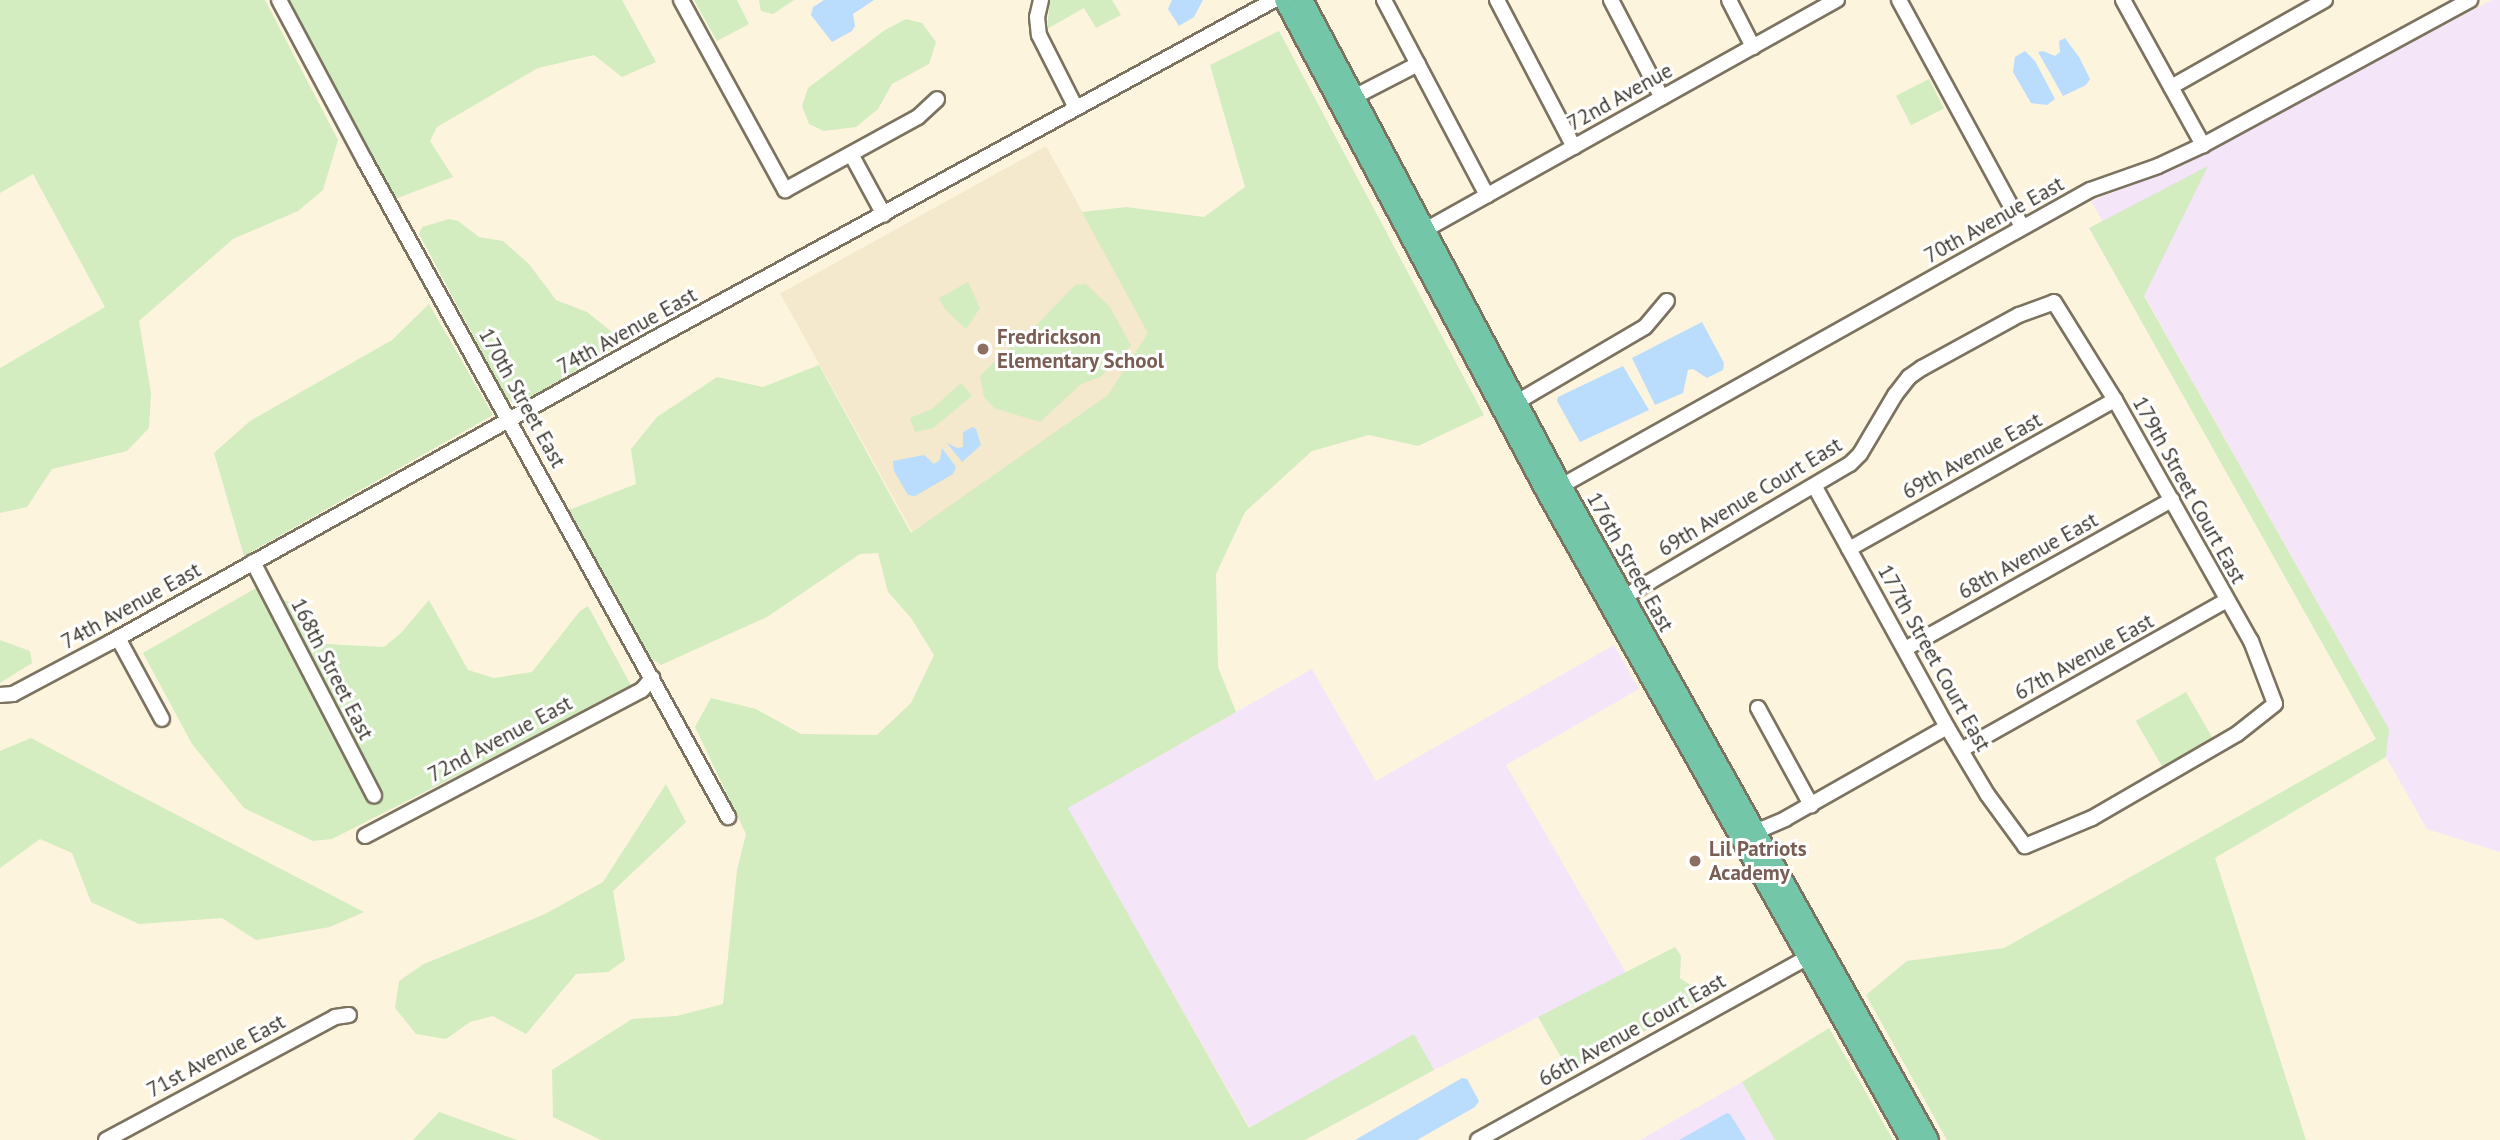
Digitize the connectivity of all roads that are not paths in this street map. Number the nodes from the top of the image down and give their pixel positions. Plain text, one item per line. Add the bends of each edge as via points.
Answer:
1 (279, 0) edge
2 (681, 0) edge
3 (1274, 0) edge
4 (1283, 0) edge
5 (1303, 0) edge
6 (1384, 0) edge
7 (1497, 0) edge
8 (1611, 0) edge
9 (1729, 0) edge
10 (1837, 0) edge
11 (1899, 0) edge
12 (2123, 0) edge
13 (2325, 0) edge
14 (2470, 0) edge
15 (1040, 1) edge
16 (1753, 47) junction
17 (1418, 64) junction
18 (2171, 87) junction
19 (1354, 97) junction
20 (1662, 97) junction
21 (937, 99) dead end
22 (1076, 108) junction
23 (2203, 145) junction
24 (1574, 147) junction
25 (851, 154) junction
26 (1487, 195) junction
27 (884, 215) junction
28 (2022, 227) junction
29 (1425, 230) junction
30 (1667, 301) dead end
31 (2054, 302) joint
32 (2115, 400) junction
33 (1517, 402) junction
34 (510, 420) junction
35 (1815, 487) junction
36 (1554, 490) junction
37 (2172, 500) junction
38 (1849, 550) junction
39 (253, 562) junction
40 (1624, 597) junction
41 (2227, 600) junction
42 (118, 638) junction
43 (1905, 649) junction
44 (652, 678) junction
45 (0, 695) edge
46 (1758, 708) dead end
47 (162, 719) dead end
48 (1947, 727) junction
49 (1961, 750) junction
50 (374, 795) dead end
51 (1811, 805) junction
52 (728, 817) dead end
53 (1755, 832) junction
54 (365, 836) dead end
55 (2025, 845) joint
56 (1807, 958) junction
57 (349, 1015) dead end
58 (1840, 1016) junction
59 (1885, 1061) junction
60 (106, 1140) edge
61 (1478, 1140) edge
62 (1910, 1140) edge
63 (1929, 1140) edge

1 - 34 street, 170th Street East
2 - 25 street via 785,190
3 - 22 street, 74th Avenue East
4 - 36 main road, 176th Street East
5 - 19 main road, 176th Street East
6 - 17 street
7 - 24 street
8 - 20 street
9 - 16 street
10 - 16 street, 72nd Avenue
11 - 28 street
12 - 18 street
13 - 18 street
14 - 23 street, 70th Avenue East
15 - 22 street via 1038,35
16 - 20 street, 72nd Avenue
17 - 19 street
17 - 26 street
18 - 23 street
19 - 29 main road, 176th Street East
20 - 24 street, 72nd Avenue
21 - 25 street via 918,117
22 - 27 street, 74th Avenue East
23 - 28 street, 70th Avenue East via 2090,190
24 - 26 street, 72nd Avenue
25 - 27 street
26 - 29 street, 72nd Avenue
27 - 34 street, 74th Avenue East
28 - 36 street, 70th Avenue East
29 - 33 main road, 176th Street East
30 - 33 street via 1645,327
31 - 32 street, 179th Street Court East
31 - 35 street, 69th Avenue Court East via 2019,315 1909,377 1860,454
32 - 37 street, 179th Street Court East
32 - 38 street, 69th Avenue East
33 - 36 main road, 176th Street East
34 - 39 street, 74th Avenue East
34 - 44 street, 170th Street East
35 - 38 street, 177th Street Court East
35 - 40 street, 69th Avenue Court East
36 - 40 main road, 176th Street East
36 - 56 main road, 176th Street East
37 - 41 street, 179th Street Court East
37 - 43 street, 68th Avenue East
38 - 43 street, 177th Street Court East
39 - 42 street, 74th Avenue East
39 - 50 street, 168th Street East
40 - 53 main road, 176th Street East
41 - 49 street, 67th Avenue East
41 - 55 street, 179th Street Court East via 2250,641 2275,704 2237,734 2092,818
42 - 45 street, 74th Avenue East via 13,694
42 - 47 street
43 - 48 street, 177th Street Court East
44 - 52 street, 170th Street East
44 - 54 street, 72nd Avenue East via 642,690
46 - 51 street
48 - 49 street, 177th Street Court East
48 - 51 street
49 - 55 street, 177th Street Court East
51 - 53 street
53 - 59 main road, 176th Street East
56 - 58 main road, 176th Street East
56 - 61 street, 66th Avenue Court East
57 - 60 street, 71st Avenue East via 335,1017 220,1076
58 - 59 main road via 1876,1060
58 - 62 main road, 176th Street East
59 - 63 main road, 176th Street East

